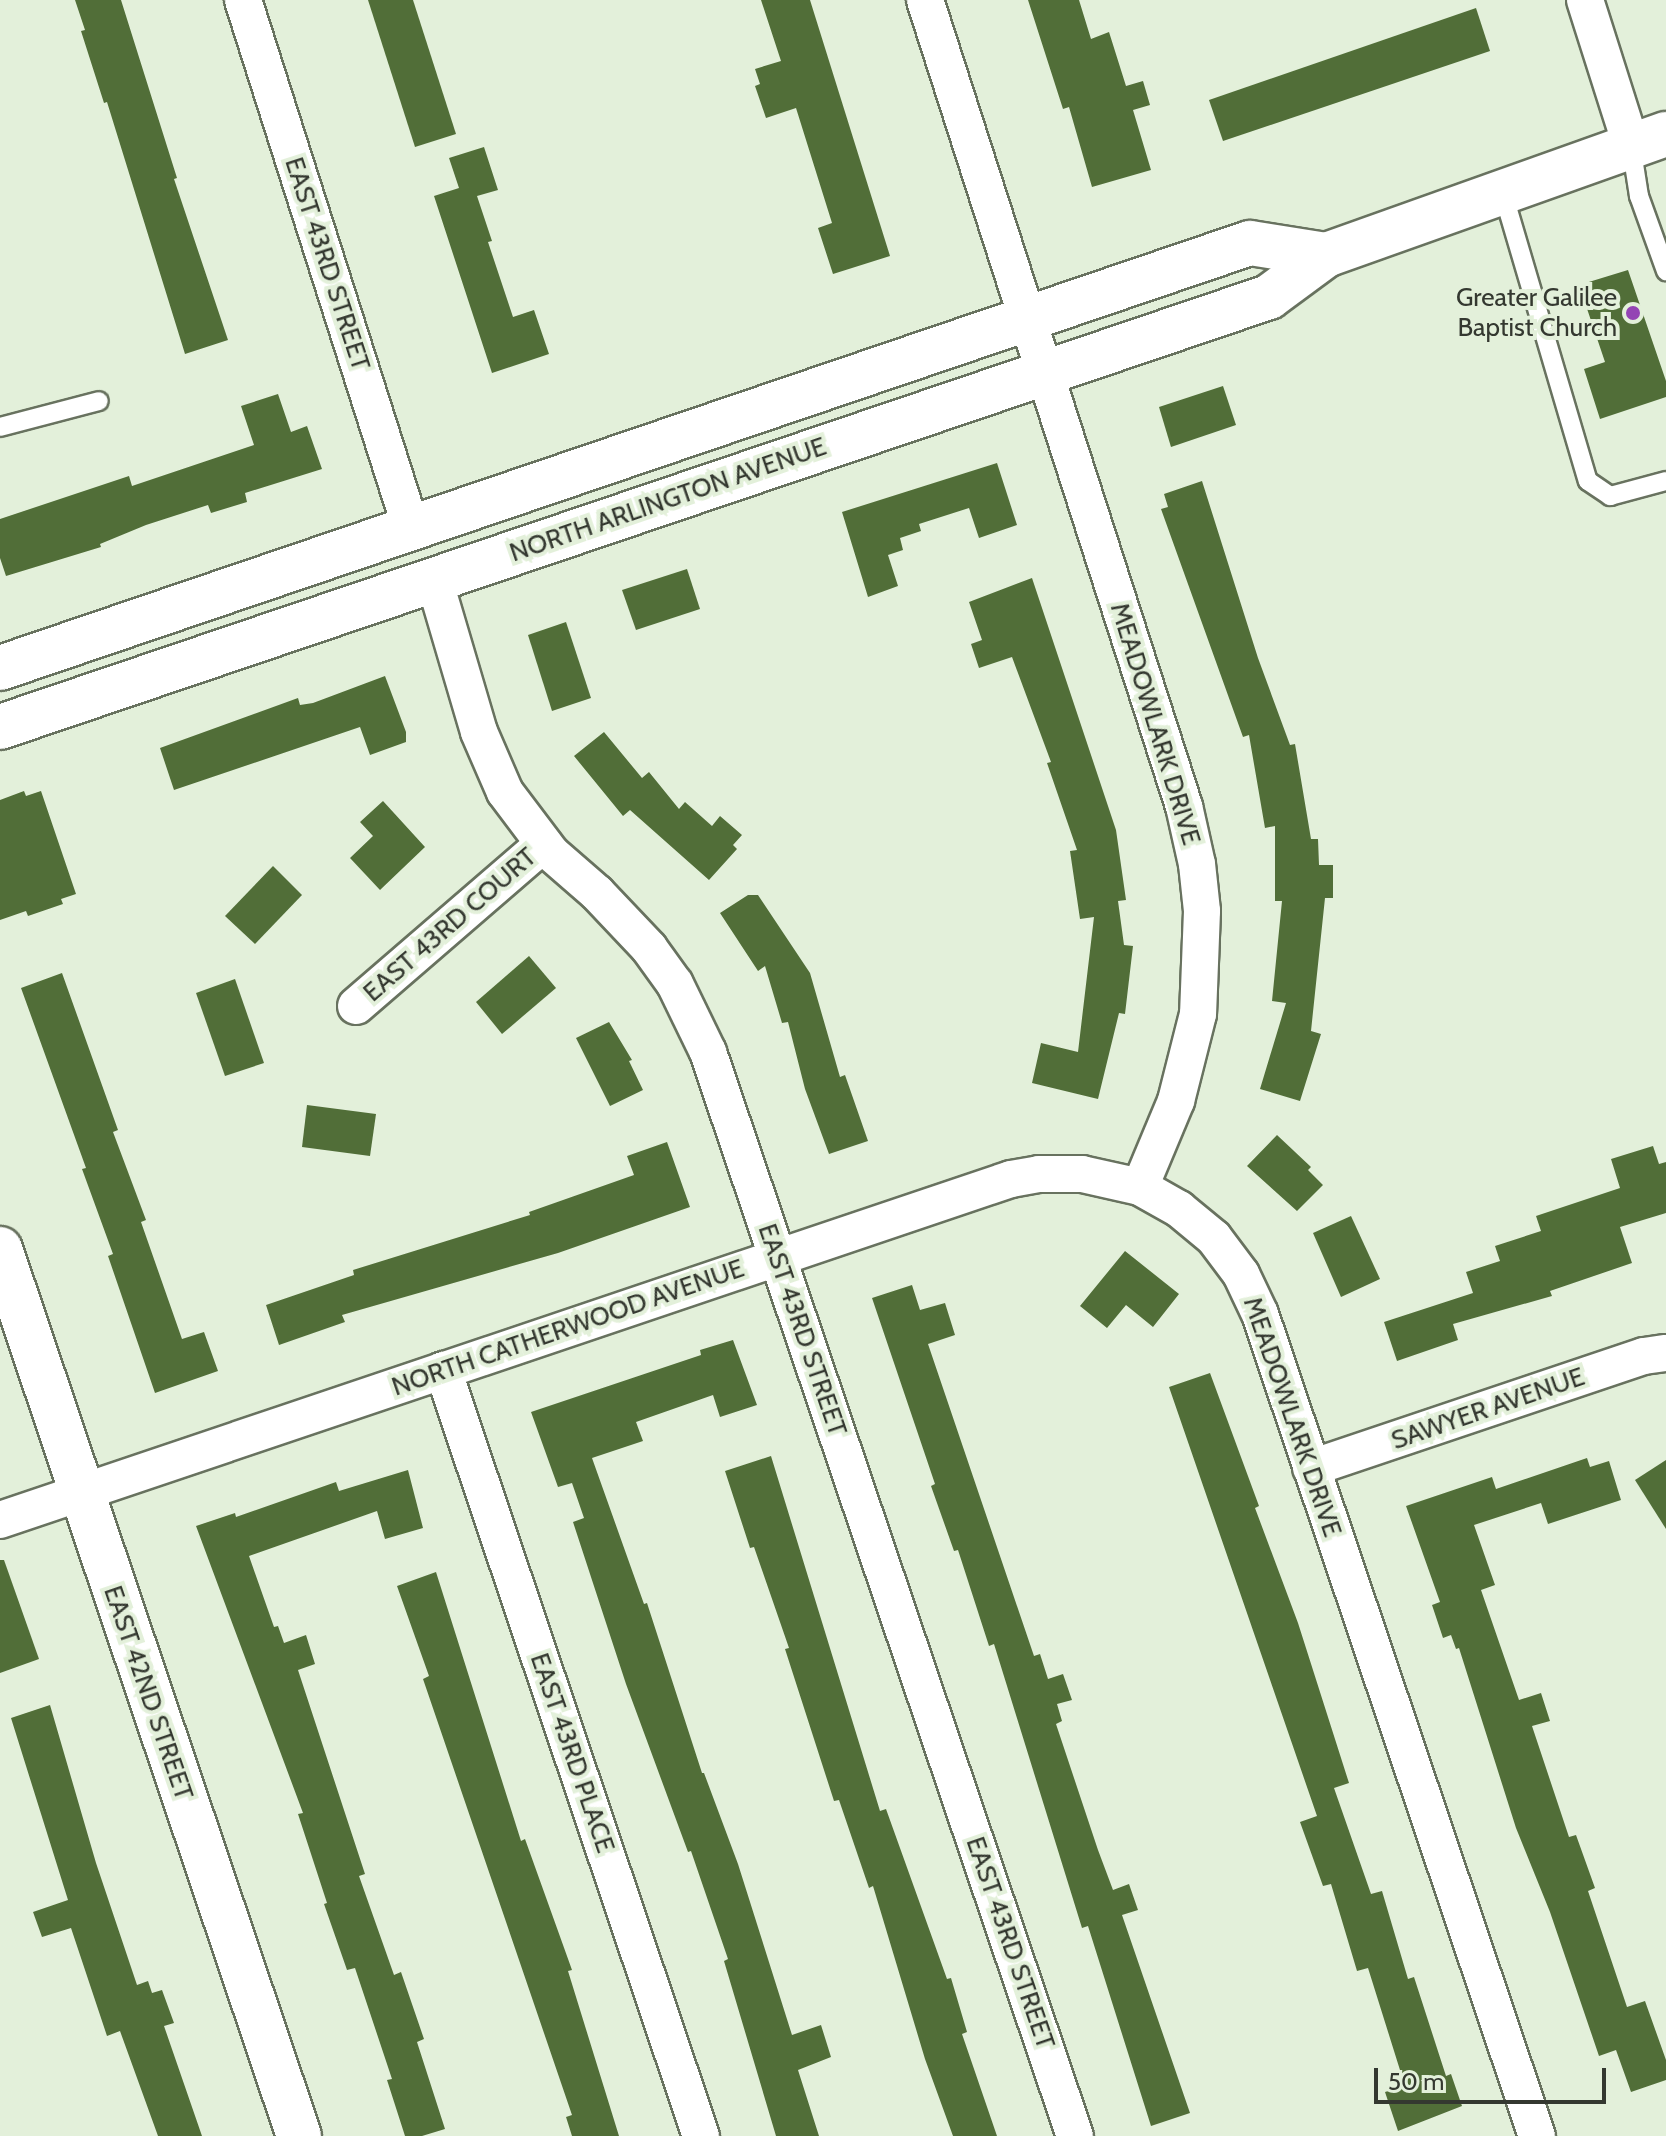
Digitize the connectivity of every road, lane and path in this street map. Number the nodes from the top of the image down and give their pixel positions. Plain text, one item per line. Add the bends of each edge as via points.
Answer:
1 (243, 0) edge
2 (925, 0) edge
3 (1585, 0) edge
4 (1649, 140) edge
5 (1503, 191) junction
6 (1326, 255) junction
7 (1666, 271) edge
8 (1030, 319) junction
9 (1045, 374) junction
10 (99, 401) dead end
11 (0, 427) edge
12 (1666, 481) edge
13 (411, 528) junction
14 (434, 579) junction
15 (0, 668) edge
16 (0, 727) edge
17 (544, 844) junction
18 (356, 1006) dead end
19 (1140, 1187) junction
20 (0, 1249) edge
21 (778, 1258) junction
22 (1666, 1353) edge
23 (443, 1370) junction
24 (1311, 1468) junction
25 (80, 1493) junction
26 (0, 1520) edge
27 (299, 2136) edge
28 (701, 2136) edge
29 (1075, 2136) edge
30 (1537, 2136) edge

1 - 13 street, EAST 43RD STREET
2 - 8 street, MEADOWLARK DRIVE
3 - 4 street
4 - 5 main road, NORTH ARLINGTON AVENUE
4 - 7 lane via 1639,196
5 - 6 main road, NORTH ARLINGTON AVENUE
5 - 12 lane via 1588,481 1610,496
6 - 8 main road, NORTH ARLINGTON AVENUE via 1250,243
6 - 9 main road, NORTH ARLINGTON AVENUE via 1269,297
8 - 9 street, MEADOWLARK DRIVE
8 - 13 main road, NORTH ARLINGTON AVENUE
9 - 14 main road, NORTH ARLINGTON AVENUE
9 - 19 street, MEADOWLARK DRIVE via 1184,806 1197,864 1202,911 1198,1014 1176,1101
10 - 11 lane
13 - 15 main road, NORTH ARLINGTON AVENUE
14 - 16 main road, NORTH ARLINGTON AVENUE
14 - 17 street, EAST 43RD STREET via 489,756 505,792
17 - 18 street, EAST 43RD COURT
17 - 21 street, EAST 43RD STREET via 629,924 675,984 708,1052
19 - 21 street, NORTH CATHERWOOD AVENUE via 1082,1174 1025,1176
19 - 24 street, MEADOWLARK DRIVE via 1204,1227 1241,1274 1260,1314
20 - 25 main road, EAST 42ND STREET
21 - 23 street, NORTH CATHERWOOD AVENUE
21 - 29 street, EAST 43RD STREET
22 - 24 street, SAWYER AVENUE
23 - 25 street, NORTH CATHERWOOD AVENUE
23 - 28 street, EAST 43RD PLACE
24 - 30 street, MEADOWLARK DRIVE
25 - 26 street, NORTH CATHERWOOD AVENUE
25 - 27 main road, EAST 42ND STREET

